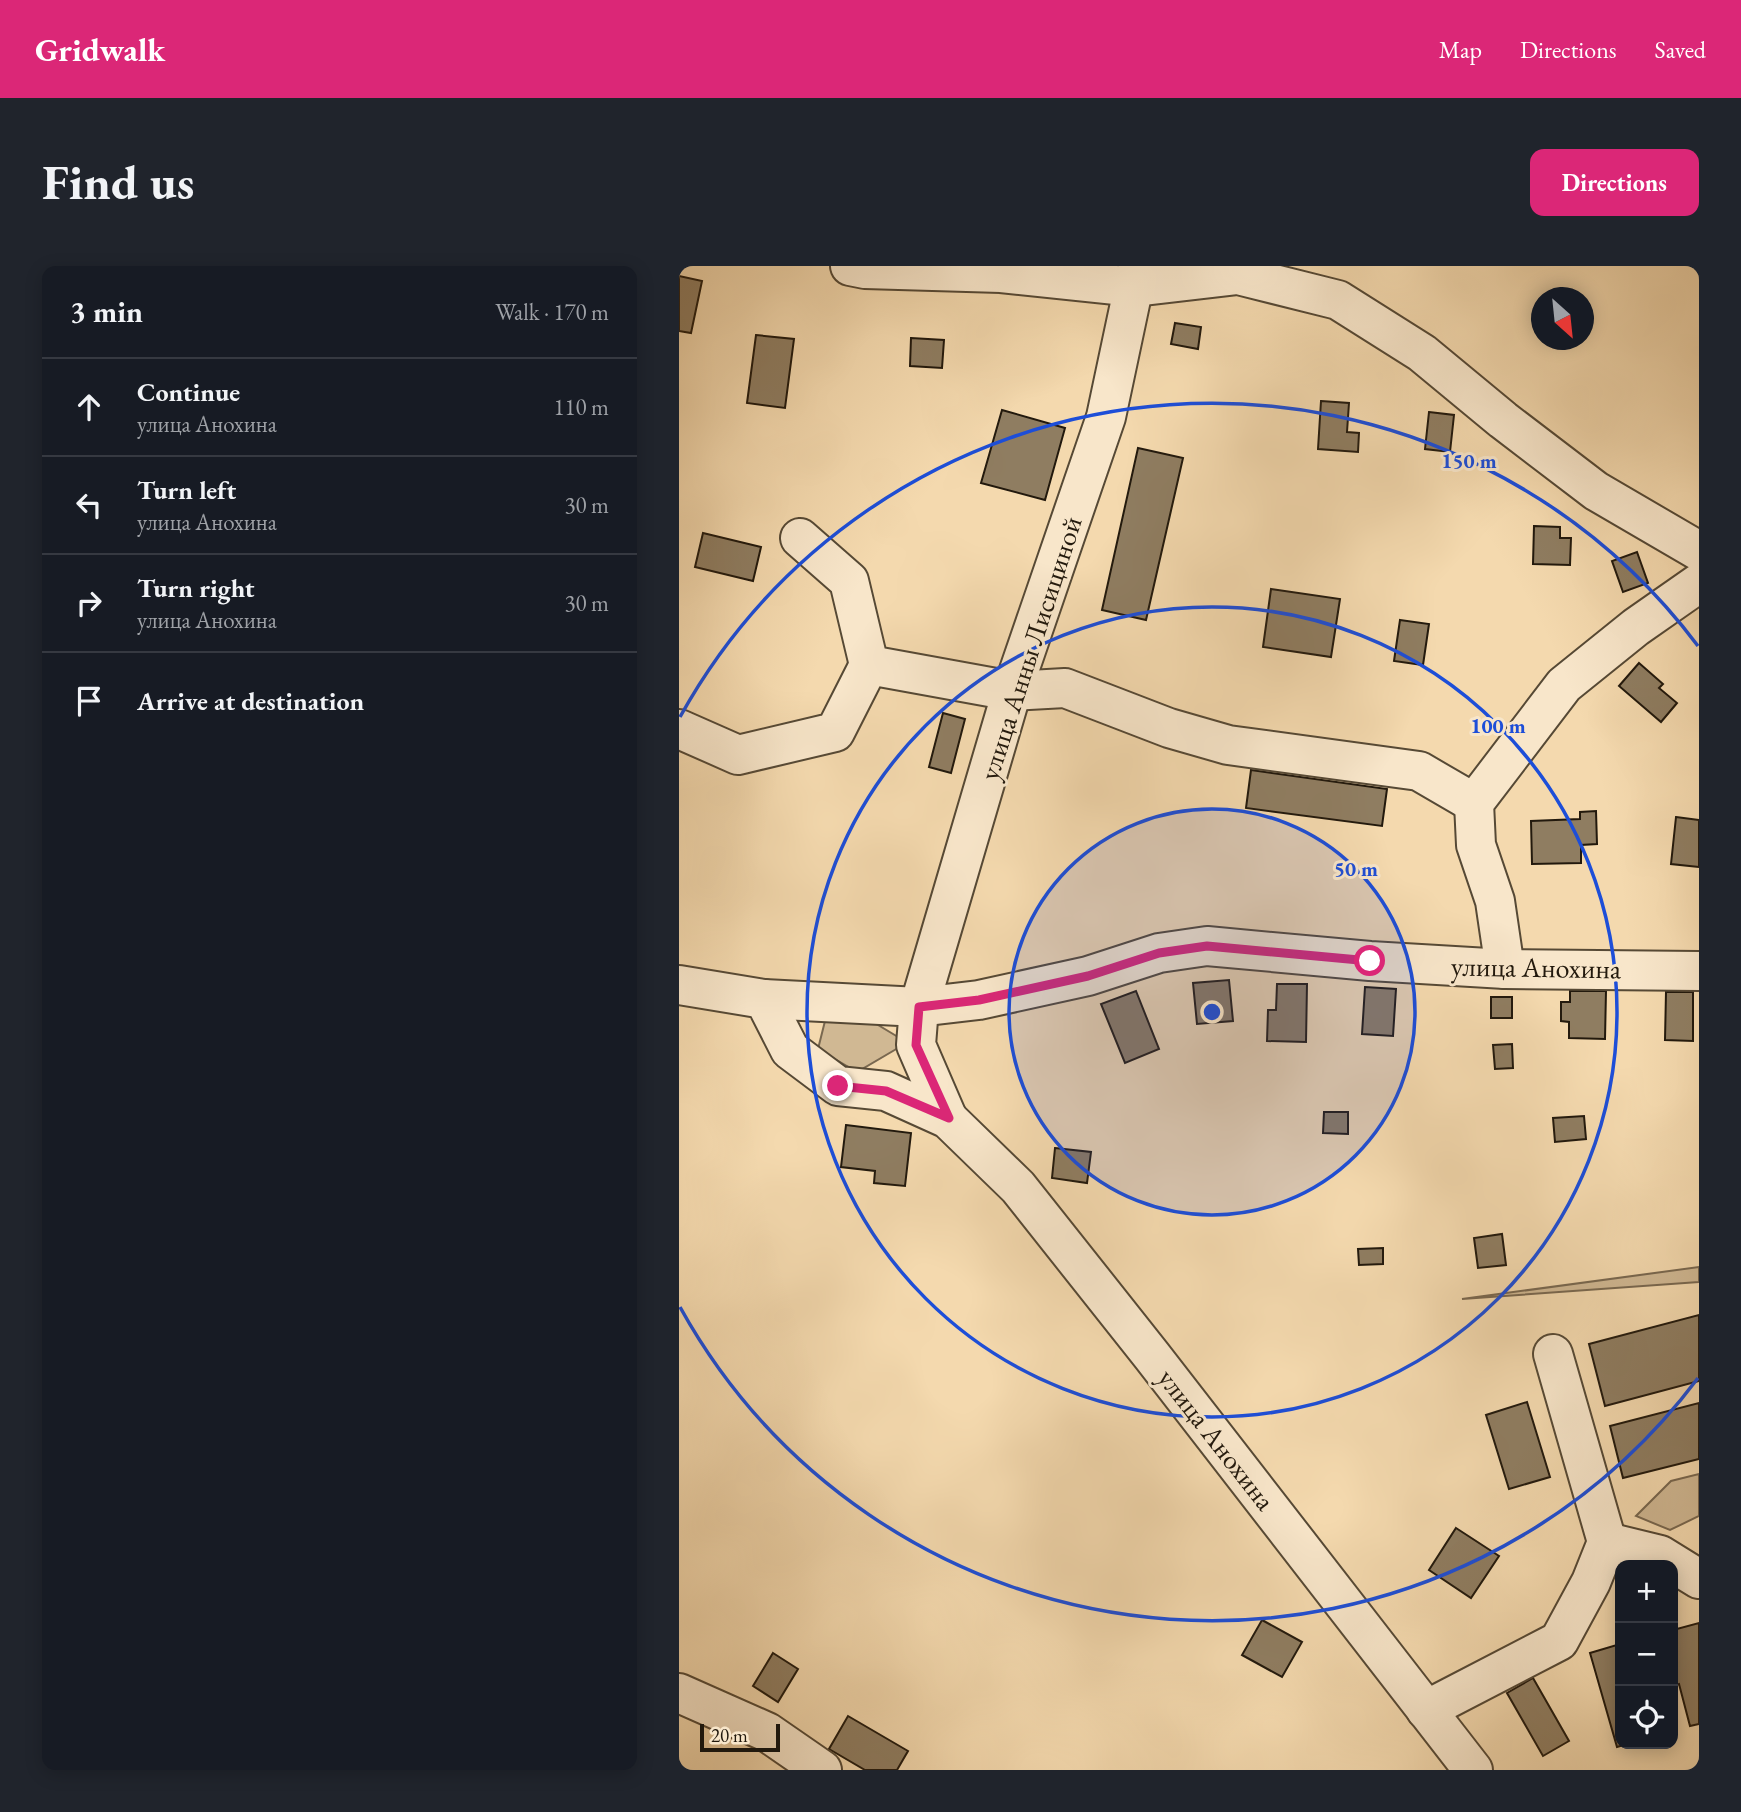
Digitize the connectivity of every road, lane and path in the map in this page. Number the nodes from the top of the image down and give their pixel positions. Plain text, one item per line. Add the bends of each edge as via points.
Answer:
1 (850, 266) edge
2 (1136, 277) edge
3 (800, 538) dead end
4 (1699, 551) edge
5 (1699, 583) edge
6 (869, 665) junction
7 (1012, 691) junction
8 (679, 729) edge
9 (1474, 803) junction
10 (1505, 968) junction
11 (1699, 971) edge
12 (679, 985) edge
13 (764, 999) junction
14 (919, 1007) junction
15 (949, 1118) junction
16 (1553, 1354) dead end
17 (1607, 1542) junction
18 (1699, 1579) edge
19 (679, 1693) edge
20 (1426, 1710) junction
21 (822, 1770) edge
22 (1473, 1770) edge

1 - 2 street
2 - 4 street via 1238,275 1338,300 1422,353 1596,491
2 - 7 street, улица Анны Лисициной via 1106,417
3 - 6 street via 849,582
5 - 9 street via 1564,685
6 - 7 street
6 - 8 street via 835,733 738,755
7 - 9 street via 1065,688 1228,745 1419,771
7 - 14 street, улица Анны Лисициной
9 - 10 street via 1476,845 1495,901
10 - 11 street, улица Анохина
10 - 14 street, улица Анохина via 1207,946 1159,953 1088,976 979,1000
12 - 13 street, улица Анохина
13 - 14 street, улица Анохина
13 - 15 street, улица Анохина via 790,1050 838,1086 886,1091
14 - 15 street, улица Анохина via 916,1045
15 - 20 street, улица Анохина via 1018,1187
16 - 17 street
17 - 18 street via 1660,1555
17 - 20 street via 1559,1640
19 - 21 street via 767,1732
20 - 22 street, улица Анохина

